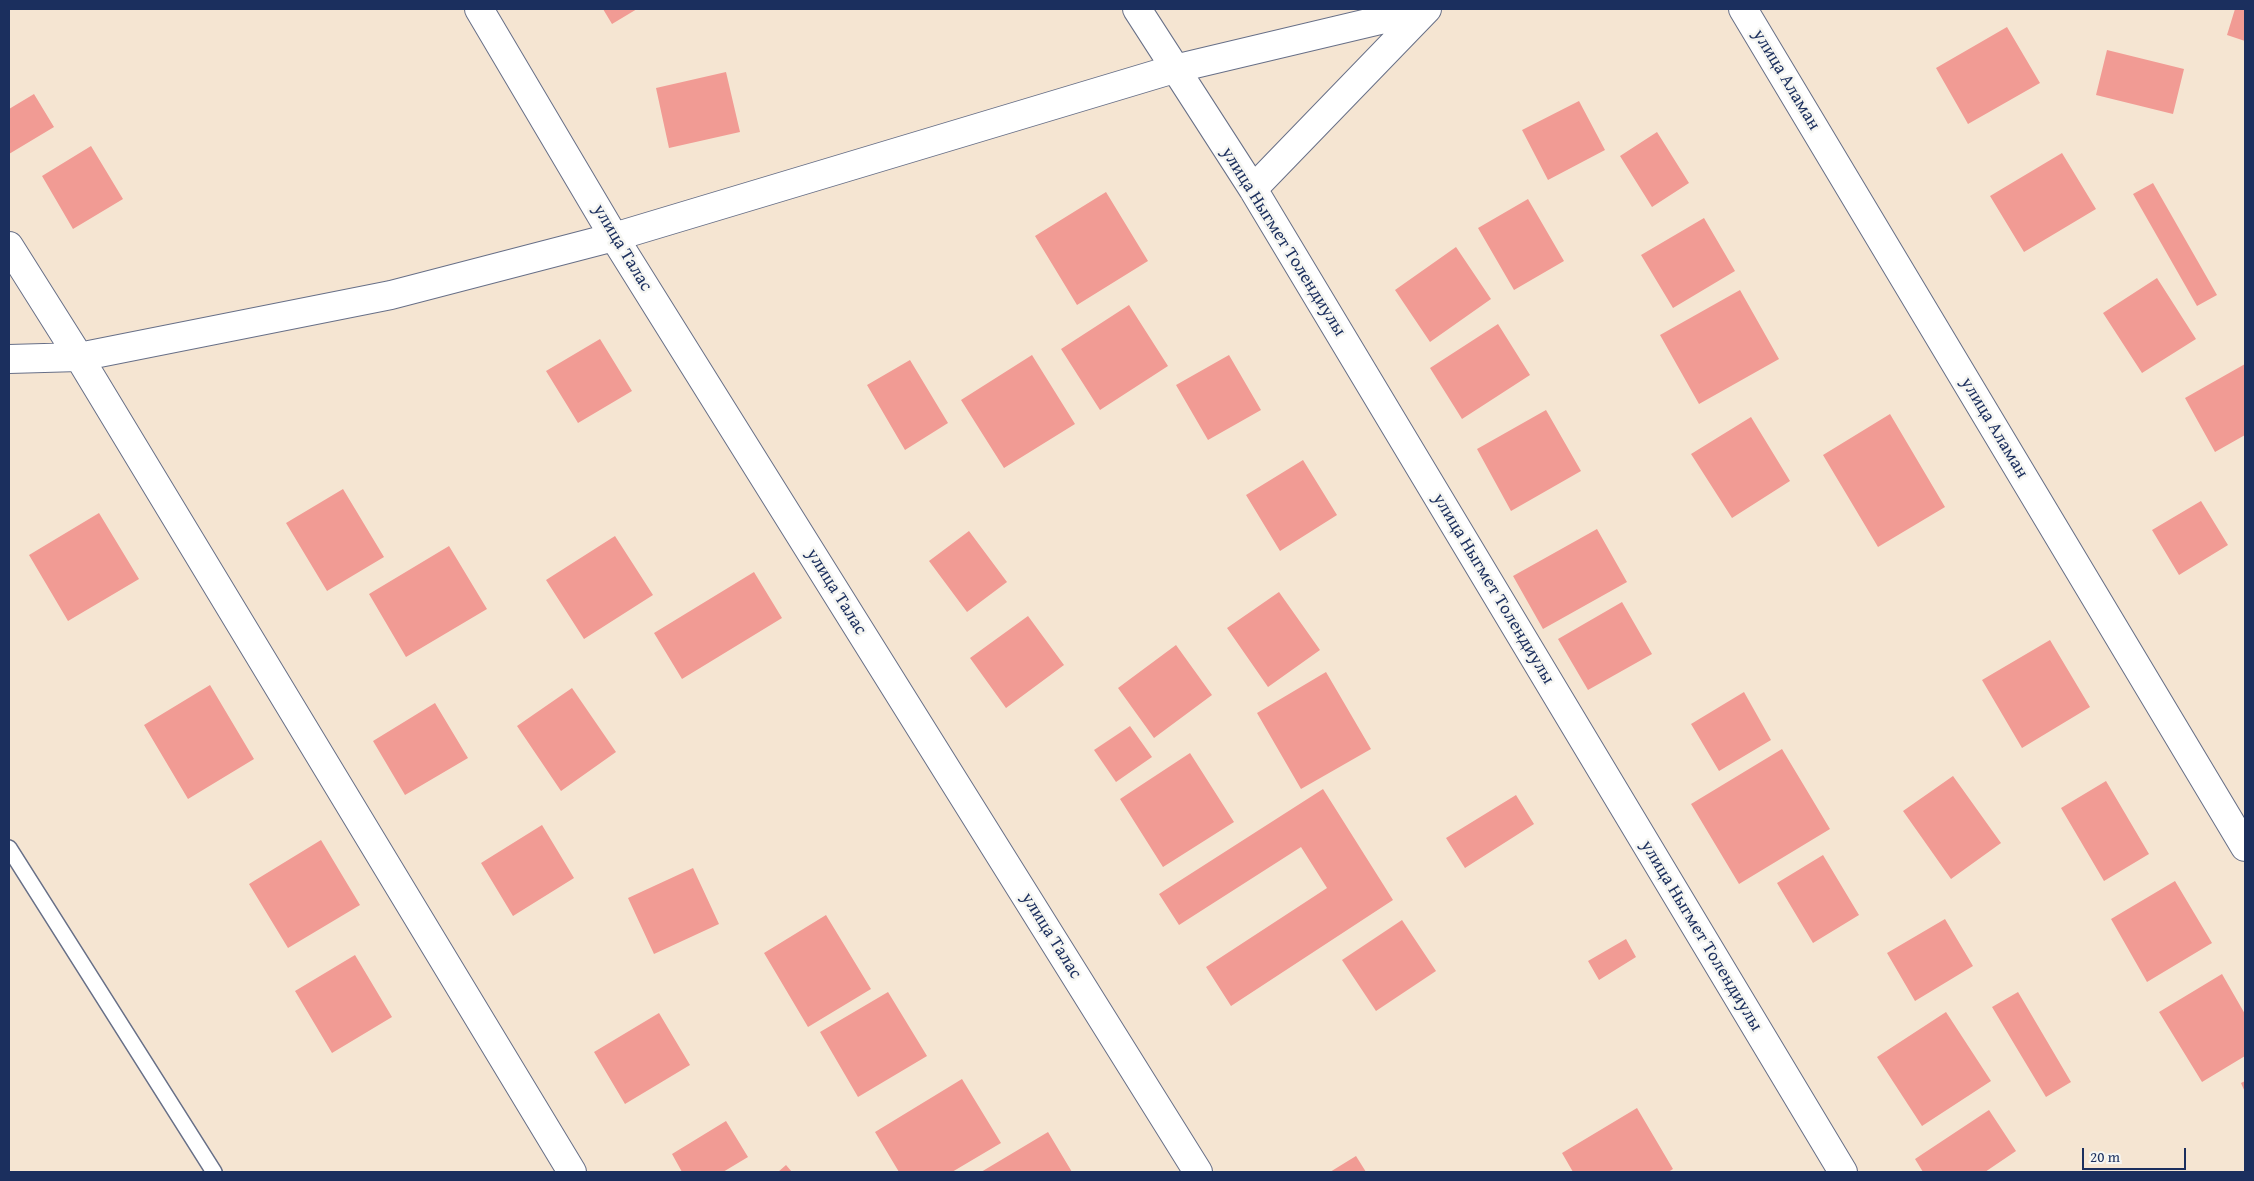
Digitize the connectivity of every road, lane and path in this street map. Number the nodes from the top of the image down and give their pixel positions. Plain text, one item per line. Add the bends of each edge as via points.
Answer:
1 (479, 9) edge
2 (1137, 9) edge
3 (1427, 9) edge
4 (1743, 9) edge
5 (1174, 68) junction
6 (1253, 189) junction
7 (614, 237) junction
8 (9, 246) edge
9 (79, 357) junction
10 (9, 360) edge
11 (2245, 847) edge
12 (9, 848) edge
13 (214, 1172) edge
14 (572, 1172) edge
15 (1198, 1172) edge
16 (1842, 1172) edge

1 - 7 street, улица Талас
2 - 5 street, улица Ныгмет Толендиулы
3 - 5 street
3 - 6 street
4 - 11 street, улица Аламан
5 - 6 street, улица Ныгмет Толендиулы
5 - 7 street
6 - 16 street, улица Ныгмет Толендиулы
7 - 9 street via 391,295
7 - 15 street, улица Талас
8 - 9 street
9 - 10 street
9 - 14 street
12 - 13 lane

